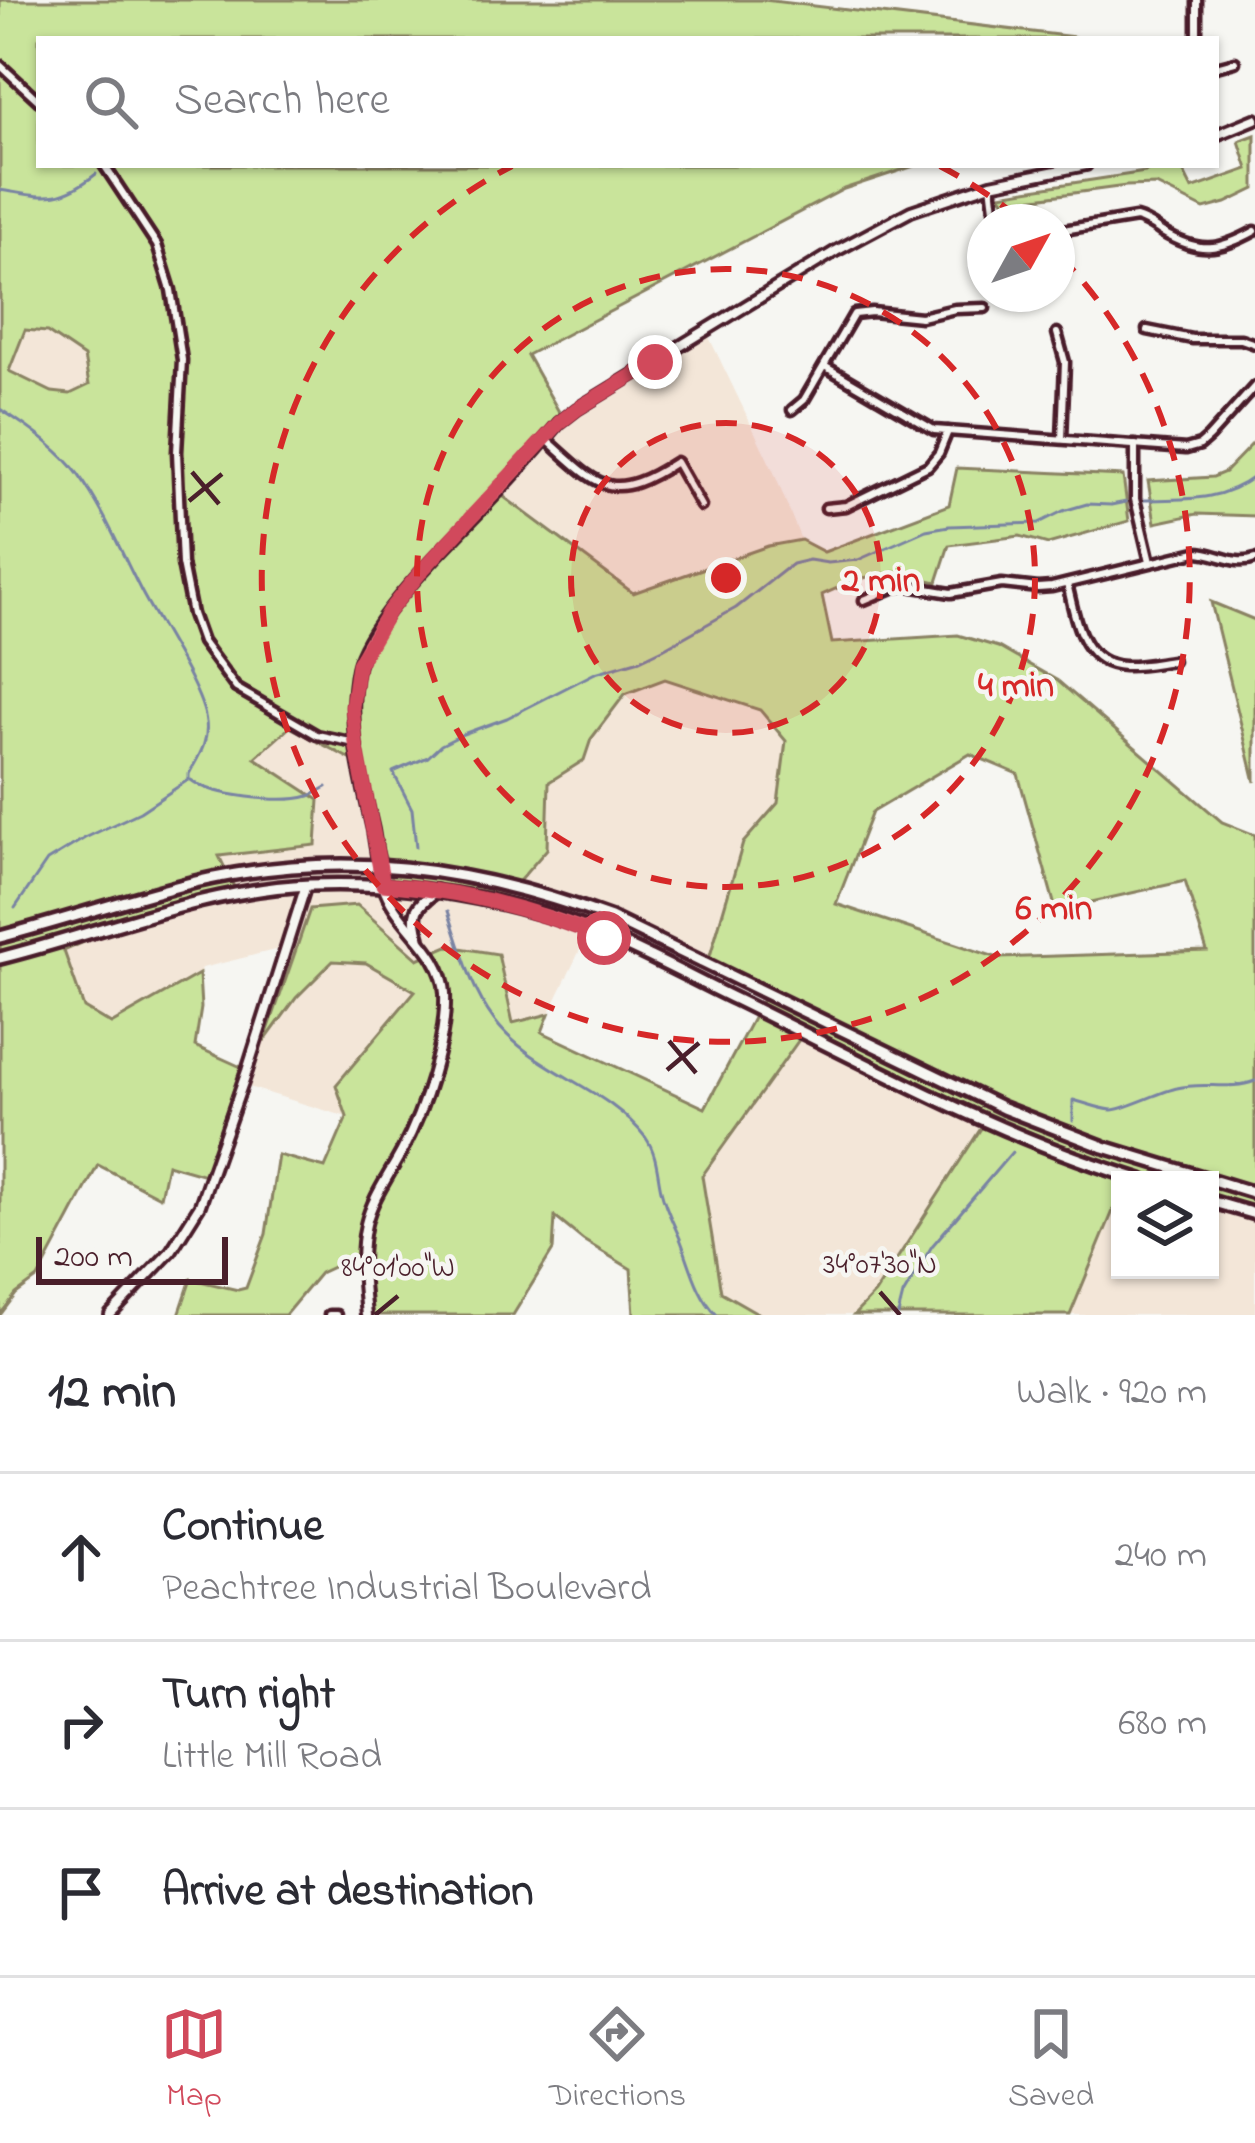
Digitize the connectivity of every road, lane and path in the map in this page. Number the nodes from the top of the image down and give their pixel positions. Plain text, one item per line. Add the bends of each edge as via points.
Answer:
1 (1197, 0) edge
2 (1197, 36) edge
3 (1235, 62) dead end
4 (0, 65) edge
5 (1219, 67) edge
6 (36, 98) edge
7 (1255, 119) edge
8 (1219, 134) edge
9 (106, 168) edge
10 (1071, 168) edge
11 (991, 184) junction
12 (993, 204) edge
13 (1075, 228) edge
14 (1255, 231) edge
15 (967, 309) edge
16 (1147, 330) dead end
17 (1057, 333) dead end
18 (1255, 344) edge
19 (826, 368) junction
20 (1255, 386) edge
21 (791, 410) dead end
22 (948, 431) junction
23 (1062, 439) junction
24 (546, 440) junction
25 (1136, 445) junction
26 (701, 506) dead end
27 (826, 508) dead end
28 (1255, 559) edge
29 (1150, 562) junction
30 (1066, 583) junction
31 (864, 600) dead end
32 (1173, 661) dead end
33 (356, 743) junction
34 (380, 866) junction
35 (383, 884) junction
36 (306, 885) junction
37 (436, 891) junction
38 (0, 937) edge
39 (419, 938) junction
40 (0, 958) edge
41 (768, 994) junction
42 (759, 1011) junction
43 (1112, 1171) edge
44 (1255, 1193) edge
45 (1219, 1204) edge
46 (1255, 1214) edge
47 (110, 1315) edge
48 (366, 1315) edge

1 - 2 street
3 - 5 street
4 - 6 street
7 - 8 street
9 - 33 street via 157,245 171,290 182,360 182,564 202,642 236,688 317,735
10 - 11 street
11 - 12 street
11 - 24 street via 911,211 836,251 577,409
13 - 14 street via 1136,218 1197,249
15 - 19 street via 854,314
16 - 18 street
17 - 23 street via 1065,362
19 - 21 street
19 - 22 street
20 - 25 street via 1200,445
22 - 23 street
22 - 27 street via 928,466
23 - 25 street
24 - 26 street via 610,486 632,485 676,462
24 - 33 street via 423,569 370,639 352,707
25 - 29 street via 1135,499
28 - 29 street via 1196,552
29 - 30 street
30 - 31 street via 951,593 895,587
30 - 32 street via 1091,652 1124,666
33 - 34 street
34 - 35 street
34 - 38 main road via 196,882
34 - 41 main road via 553,896
35 - 36 main road
35 - 37 main road
35 - 39 street
36 - 40 main road via 201,902
36 - 47 street via 200,1205 171,1251
37 - 39 main road via 413,919
37 - 42 main road via 549,915
39 - 48 street via 439,966 442,1017 421,1113 365,1228
41 - 42 main road
41 - 44 main road via 1003,1108
42 - 43 main road via 995,1127
45 - 46 main road

